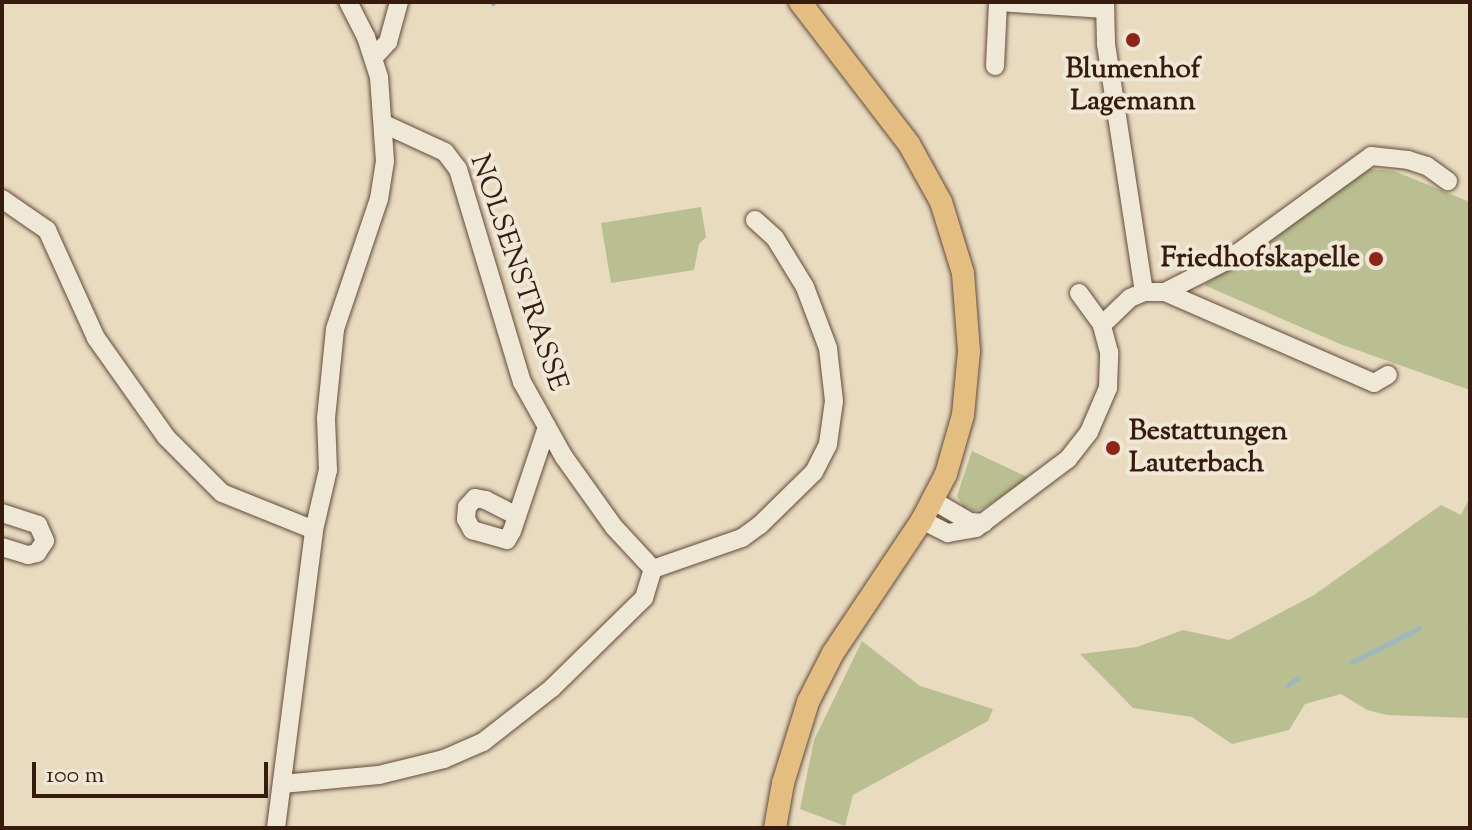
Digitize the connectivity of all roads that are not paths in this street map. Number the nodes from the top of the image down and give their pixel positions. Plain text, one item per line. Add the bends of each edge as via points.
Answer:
1 (348, 2) edge
2 (399, 2) edge
3 (800, 2) edge
4 (998, 2) edge
5 (1105, 5) edge
6 (374, 57) junction
7 (995, 66) dead end
8 (384, 124) junction
9 (1448, 181) dead end
10 (2, 199) edge
11 (755, 220) dead end
12 (1144, 292) junction
13 (1165, 292) junction
14 (1079, 293) dead end
15 (1102, 325) junction
16 (1388, 375) dead end
17 (546, 430) junction
18 (928, 511) junction
19 (2, 513) edge
20 (517, 516) dead end
21 (314, 530) junction
22 (2, 547) edge
23 (653, 569) junction
24 (282, 784) junction
25 (276, 828) edge
26 (775, 828) edge

1 - 6 street
2 - 6 street via 388,42
3 - 18 main road via 919,160 957,248 968,302 967,375 957,443
4 - 5 street
4 - 7 street
5 - 12 street via 1106,44
6 - 8 street
8 - 17 street, NOLSENSTRASSE via 445,152 458,169 517,369
8 - 21 street via 379,199 335,329 326,418 328,470
9 - 13 street via 1427,166 1371,156 1228,260
10 - 21 street via 47,230 96,338 166,437 222,493
11 - 23 street via 775,238 805,287 828,348 834,401 828,444 814,472 742,538
12 - 13 street
12 - 15 street
13 - 16 street via 1374,383
14 - 15 street
15 - 18 street via 1109,352 1108,388 1089,432 1055,470 965,533 948,533
17 - 20 street, NOLSENSTRASSE
17 - 23 street, NOLSENSTRASSE via 614,527
18 - 26 main road via 833,653 808,702
19 - 22 street via 38,525 45,541 37,553 28,555
21 - 24 street
23 - 24 street via 644,598 552,688 483,742 444,759 379,775
24 - 25 street

